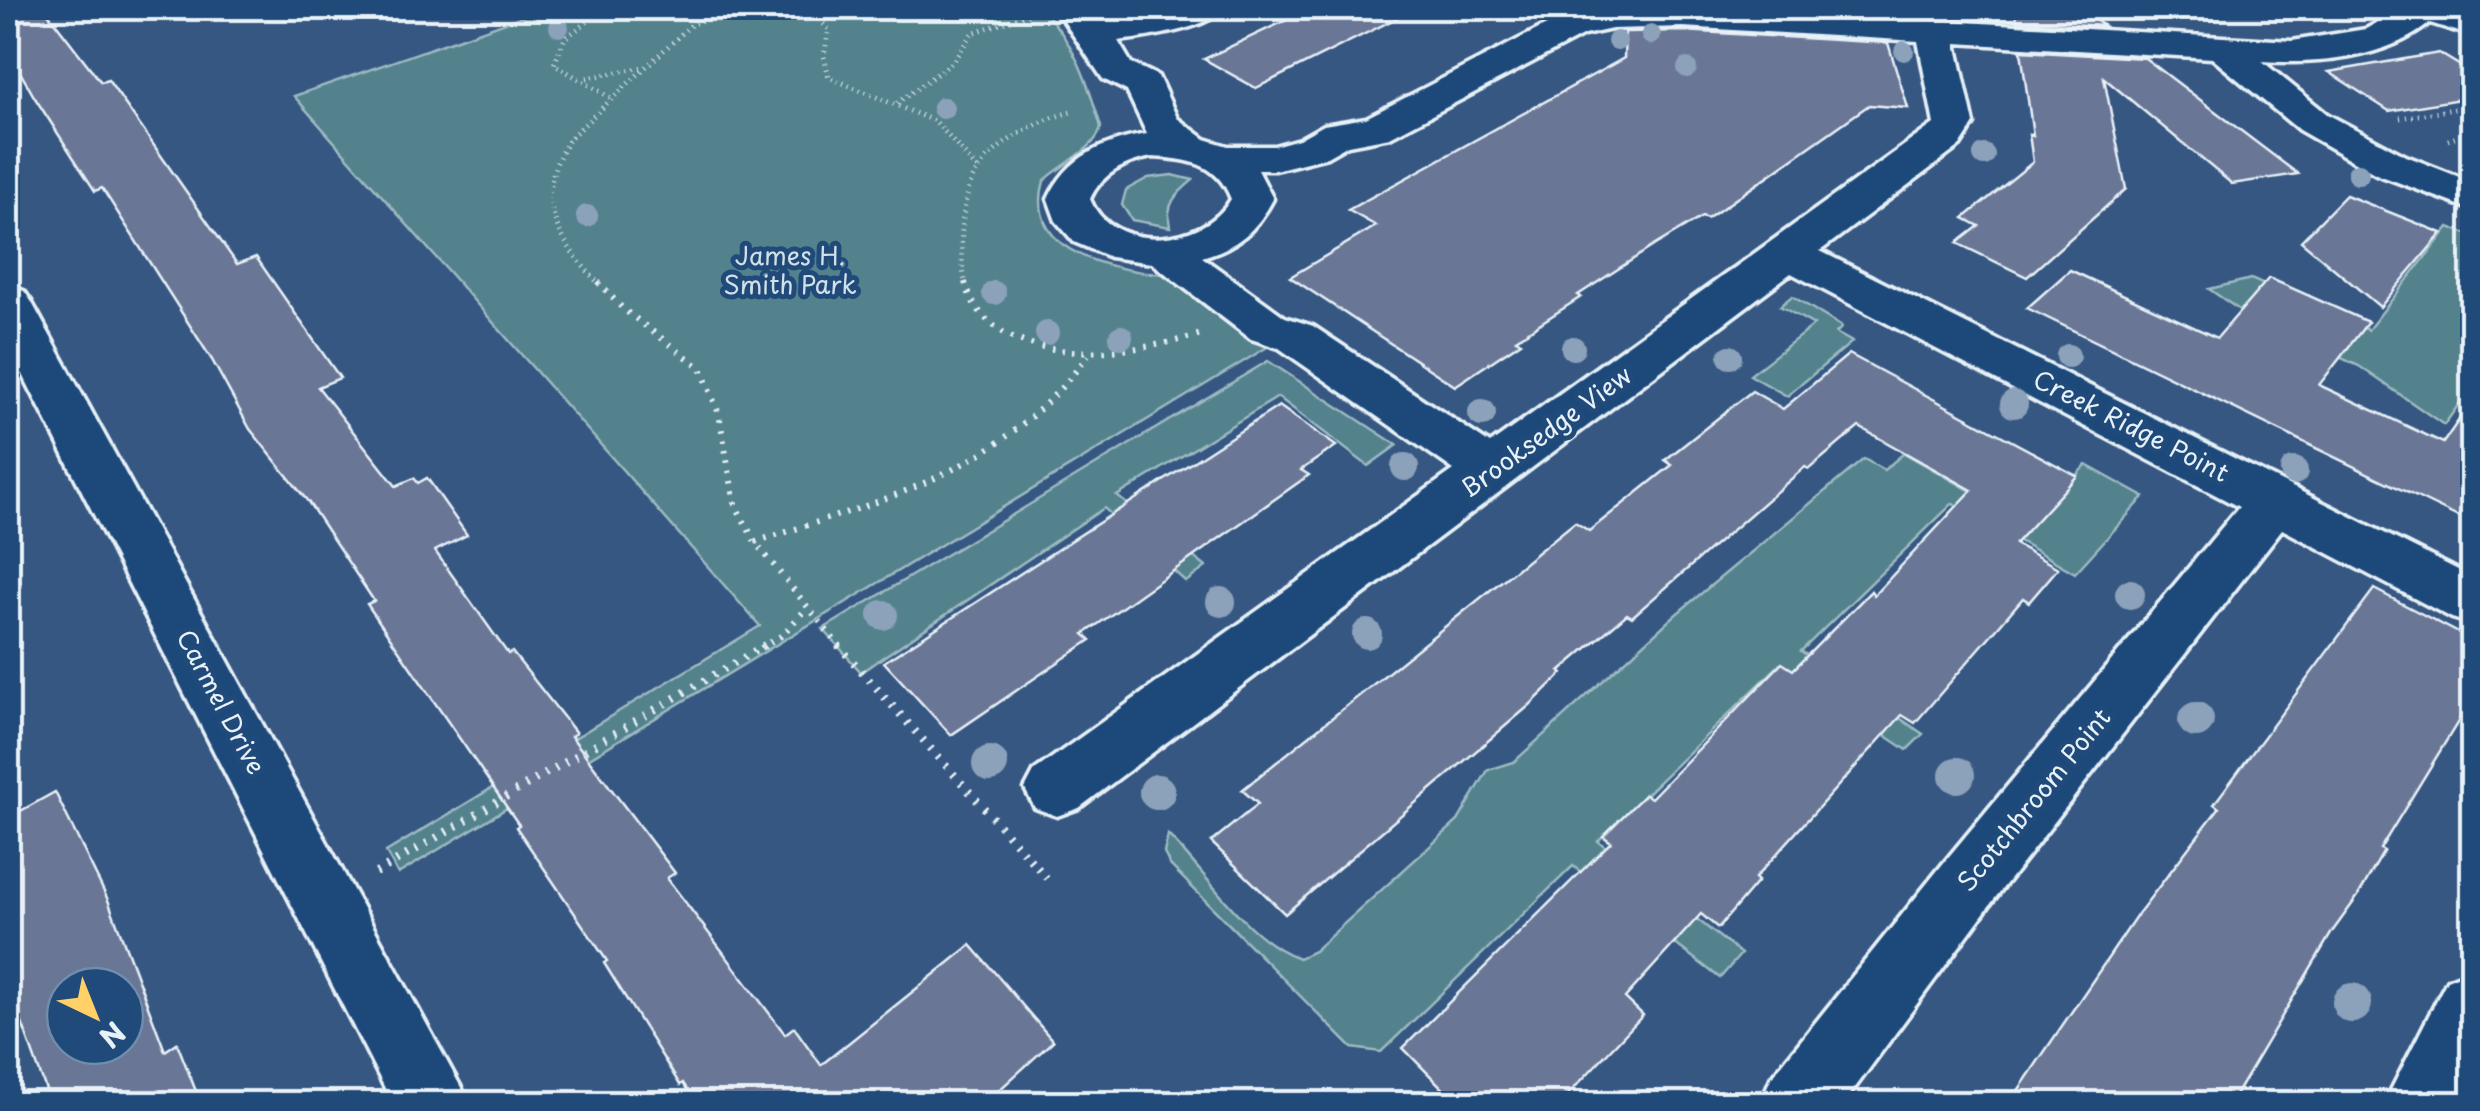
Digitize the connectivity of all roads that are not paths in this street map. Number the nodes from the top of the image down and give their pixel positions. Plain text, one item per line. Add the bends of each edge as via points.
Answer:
1 (1206, 8) edge
2 (2423, 8) edge
3 (1084, 20) edge
4 (2472, 25) edge
5 (1935, 32) junction
6 (2226, 50) junction
7 (1115, 112) junction
8 (1376, 130) junction
9 (1207, 153) junction
10 (2472, 197) edge
11 (1252, 199) junction
12 (1220, 237) junction
13 (1162, 249) junction
14 (1788, 253) junction
15 (8, 301) edge
16 (1296, 337) junction
17 (1494, 471) junction
18 (2275, 500) junction
19 (2472, 602) edge
20 (1057, 790) dead end
21 (2472, 1004) edge
22 (433, 1104) edge
23 (1797, 1104) edge
24 (2420, 1104) edge

1 - 3 street via 1153,26
2 - 4 street
2 - 6 street via 2383,39 2292,52
3 - 7 street
5 - 6 street
5 - 8 street via 1664,16 1583,23
5 - 14 street, Brooksedge View via 1954,124 1946,137
6 - 10 street via 2312,122 2391,165
7 - 9 street via 1152,145
7 - 9 street via 1144,84 1160,124
7 - 13 street via 1100,160 1076,180 1070,200 1079,223 1100,239
8 - 9 street via 1338,134 1276,158
8 - 11 street via 1362,149
9 - 11 street via 1245,176
11 - 12 street via 1241,220
12 - 13 street
12 - 16 street
13 - 16 street via 1268,328
14 - 17 street, Brooksedge View
14 - 18 street, Creek Ridge Point
15 - 22 street, Carmel Drive
16 - 17 street
17 - 20 street, Brooksedge View
18 - 19 street, Creek Ridge Point
18 - 23 street, Scotchbroom Point
21 - 24 street

